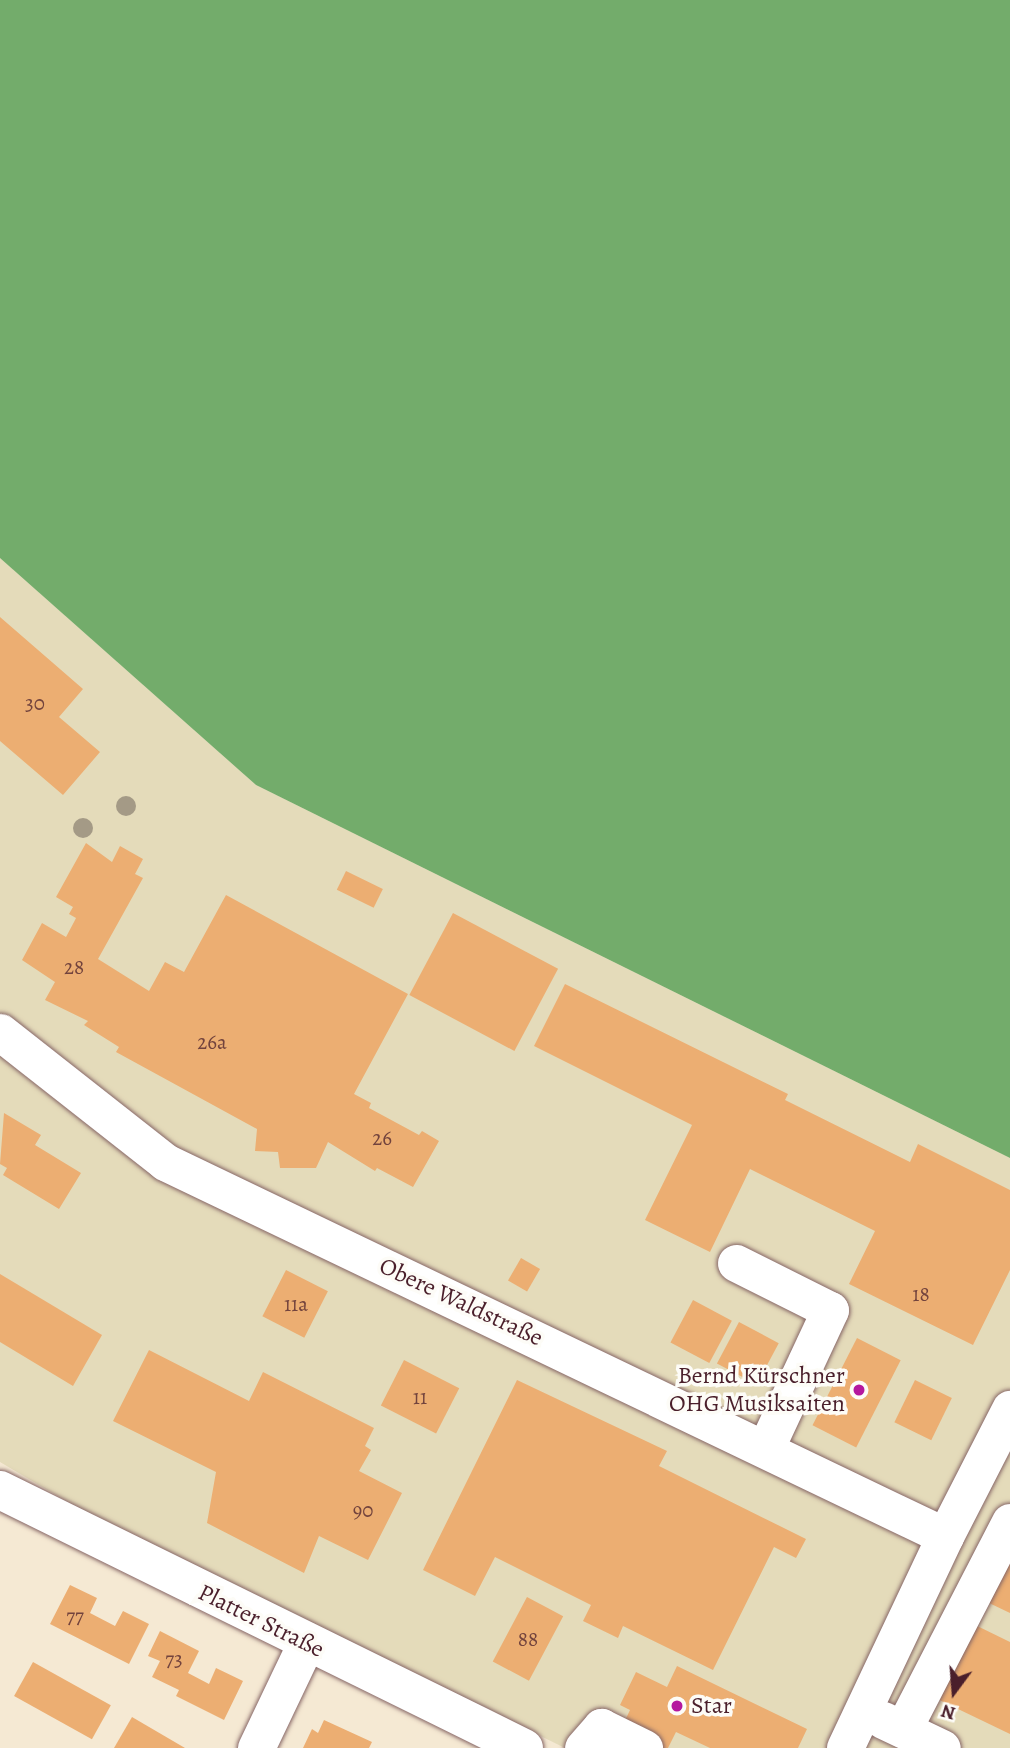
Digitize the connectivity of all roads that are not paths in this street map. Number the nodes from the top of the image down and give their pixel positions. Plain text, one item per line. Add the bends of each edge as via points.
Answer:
1 (0, 1032) edge
2 (736, 1263) dead end
3 (1010, 1409) edge
4 (766, 1447) junction
5 (0, 1490) edge
6 (1010, 1522) edge
7 (945, 1536) junction
8 (306, 1643) junction
9 (863, 1711) junction
10 (903, 1730) junction
11 (506, 1744) edge
12 (257, 1748) edge
13 (583, 1748) edge
14 (644, 1748) edge
15 (845, 1748) edge
16 (943, 1748) edge

1 - 4 street, Obere Waldstraße via 165,1161
2 - 4 street via 830,1310
3 - 7 street
4 - 7 street, Obere Waldstraße
5 - 8 main road, Platter Straße
6 - 10 street
7 - 9 street
8 - 11 main road, Platter Straße
8 - 12 street
9 - 10 street
9 - 15 street
10 - 16 street
13 - 14 street via 601,1727

